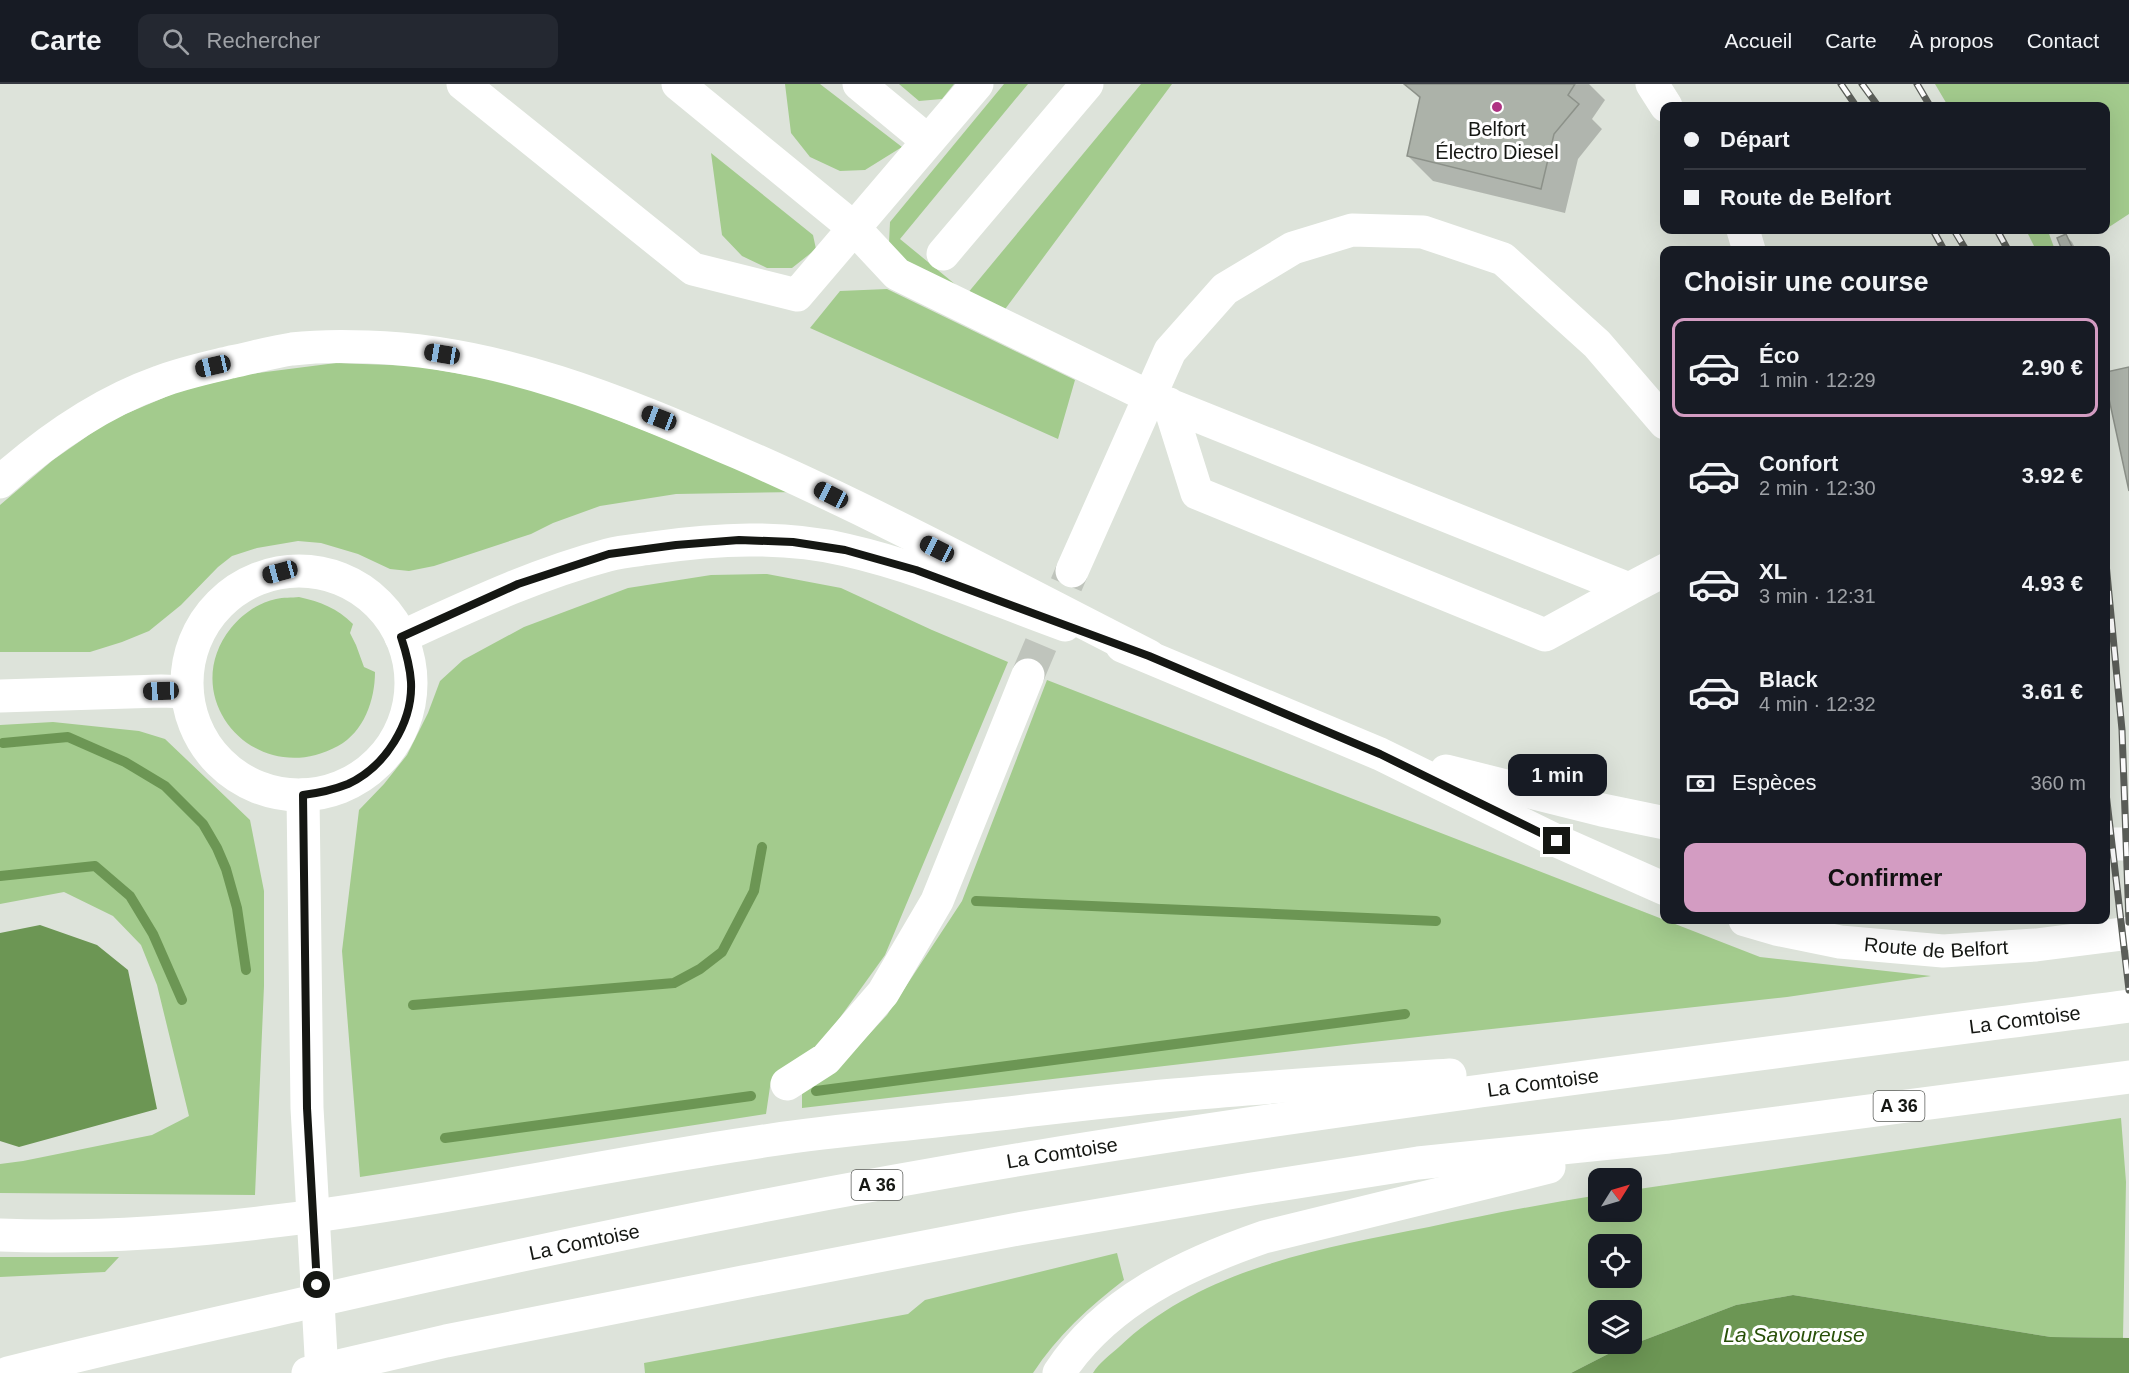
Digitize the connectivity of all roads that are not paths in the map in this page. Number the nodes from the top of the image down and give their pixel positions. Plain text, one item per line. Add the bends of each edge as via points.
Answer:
1 (463, 84) edge
2 (678, 84) edge
3 (859, 84) edge
4 (977, 84) edge
5 (1088, 84) edge
6 (1652, 84) edge
7 (1663, 102) edge
8 (928, 141) junction
9 (854, 228) junction
10 (943, 254) dead end
11 (1159, 401) junction
12 (1660, 417) edge
13 (0, 482) edge
14 (1072, 571) tunnel mouth
15 (1660, 573) edge
16 (1629, 589) junction
17 (401, 637) junction
18 (1149, 656) junction
19 (1029, 675) tunnel mouth
20 (187, 692) junction
21 (0, 696) edge
22 (1380, 754) junction
23 (303, 795) junction
24 (1660, 822) edge
25 (1557, 841) junction
26 (2110, 844) edge
27 (2129, 844) edge
28 (1660, 862) edge
29 (1660, 887) edge
30 (1759, 924) edge
31 (2129, 933) edge
32 (2129, 1006) edge
33 (1757, 1053) junction
34 (2129, 1077) edge
35 (787, 1084) dead end
36 (1669, 1137) junction
37 (0, 1235) edge
38 (8, 1373) edge
39 (308, 1373) edge
40 (322, 1373) edge
41 (1059, 1373) edge

1 - 9 main road via 693,268 797,295
2 - 9 main road
3 - 8 main road
4 - 8 main road
5 - 10 main road
6 - 7 main road
8 - 9 main road
9 - 11 main road via 897,274
11 - 12 main road via 1170,351 1225,289 1293,248 1352,230 1423,232 1503,260 1597,344
11 - 14 main road
11 - 16 main road
11 - 16 main road via 1197,493 1545,635
13 - 18 main road via 23,461 98,412 156,383 195,370 294,349 407,348 521,371 579,388 670,423 810,484
15 - 16 main road
17 - 18 main road via 518,584 609,554 739,540 793,542 856,553 916,570
17 - 20 main road via 377,603 342,579 301,570 260,577 224,598 210,614 191,651
17 - 23 main road via 411,684 400,732 382,758 350,783 327,792
18 - 22 main road
19 - 35 main road via 937,901 884,993 826,1059
20 - 21 main road
20 - 23 main road via 199,734 225,767 261,788
22 - 24 main road
22 - 25 main road
23 - 40 main road via 307,1108
25 - 28 main road
25 - 29 main road
26 - 27 main road
30 - 31 main road, Route de Belfort via 1840,942 1943,951
32 - 33 main road, La Comtoise / A 36
33 - 37 main road via 1173,1095 773,1139 436,1197 238,1226 129,1235
33 - 38 main road, La Comtoise / A 36 via 1049,1155 864,1187 442,1271
34 - 36 main road, A 36
36 - 39 main road, A 36 via 1418,1163 1030,1227 458,1339
36 - 41 main road via 1275,1234 1220,1252 1170,1276 1121,1308 1081,1344

